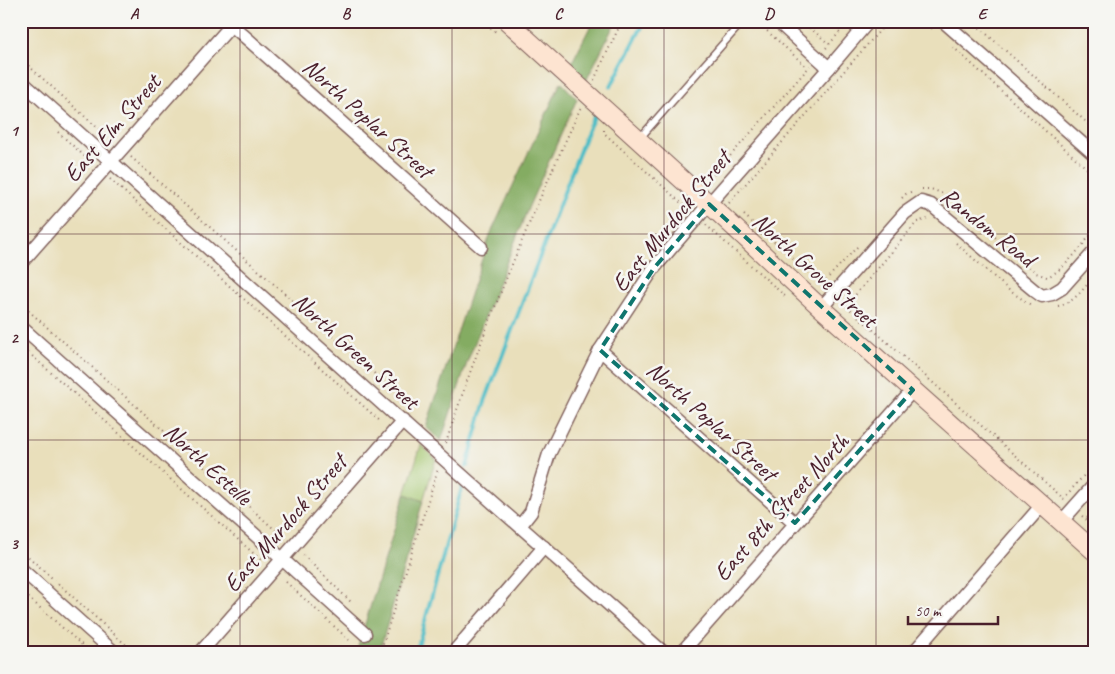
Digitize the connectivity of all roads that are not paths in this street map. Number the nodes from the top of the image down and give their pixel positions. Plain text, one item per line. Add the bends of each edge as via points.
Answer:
1 (507, 21) edge
2 (743, 21) edge
3 (777, 21) edge
4 (869, 21) edge
5 (943, 21) edge
6 (231, 23) edge
7 (829, 68) junction
8 (21, 81) edge
9 (638, 140) junction
10 (1094, 154) edge
11 (111, 162) junction
12 (708, 203) junction
13 (481, 247) dead end
14 (1094, 252) edge
15 (21, 263) edge
16 (821, 308) junction
17 (21, 326) edge
18 (600, 350) junction
19 (913, 390) junction
20 (403, 421) junction
21 (1094, 484) edge
22 (1042, 505) junction
23 (1061, 522) junction
24 (796, 523) junction
25 (520, 526) junction
26 (544, 547) junction
27 (1094, 551) edge
28 (282, 559) junction
29 (21, 570) edge
30 (365, 634) dead end
31 (114, 653) edge
32 (200, 653) edge
33 (453, 653) edge
34 (664, 653) edge
35 (681, 653) edge
36 (913, 653) edge

1 - 9 street, North Grove Street via 592,85
2 - 9 lane
3 - 7 street
4 - 7 street, East Murdock Street
5 - 10 street
6 - 11 street, East Elm Street
6 - 13 street, North Poplar Street
7 - 12 street, East Murdock Street
8 - 11 street, North Green Street
9 - 12 street, North Grove Street
11 - 15 street, East Elm Street
11 - 20 street, North Green Street
12 - 16 street, North Grove Street
12 - 18 street, East Murdock Street via 654,268
14 - 16 street, Random Road via 1062,288 1042,296 931,205 921,202 904,213
16 - 19 street, North Grove Street
17 - 28 street, North Estelle
18 - 24 street, North Poplar Street
18 - 25 street, East Murdock Street via 549,454 531,512
19 - 22 street, North Grove Street
19 - 24 street, East 8th Street North
20 - 25 street, North Green Street
20 - 28 street, East Murdock Street
21 - 23 street
22 - 23 street, North Grove Street
22 - 36 street
23 - 27 street, North Grove Street
24 - 35 street, East 8th Street North
25 - 26 street, North Green Street
26 - 33 street
26 - 34 street, North Green Street
28 - 30 street, North Estelle
28 - 32 street, East Murdock Street
29 - 31 street

